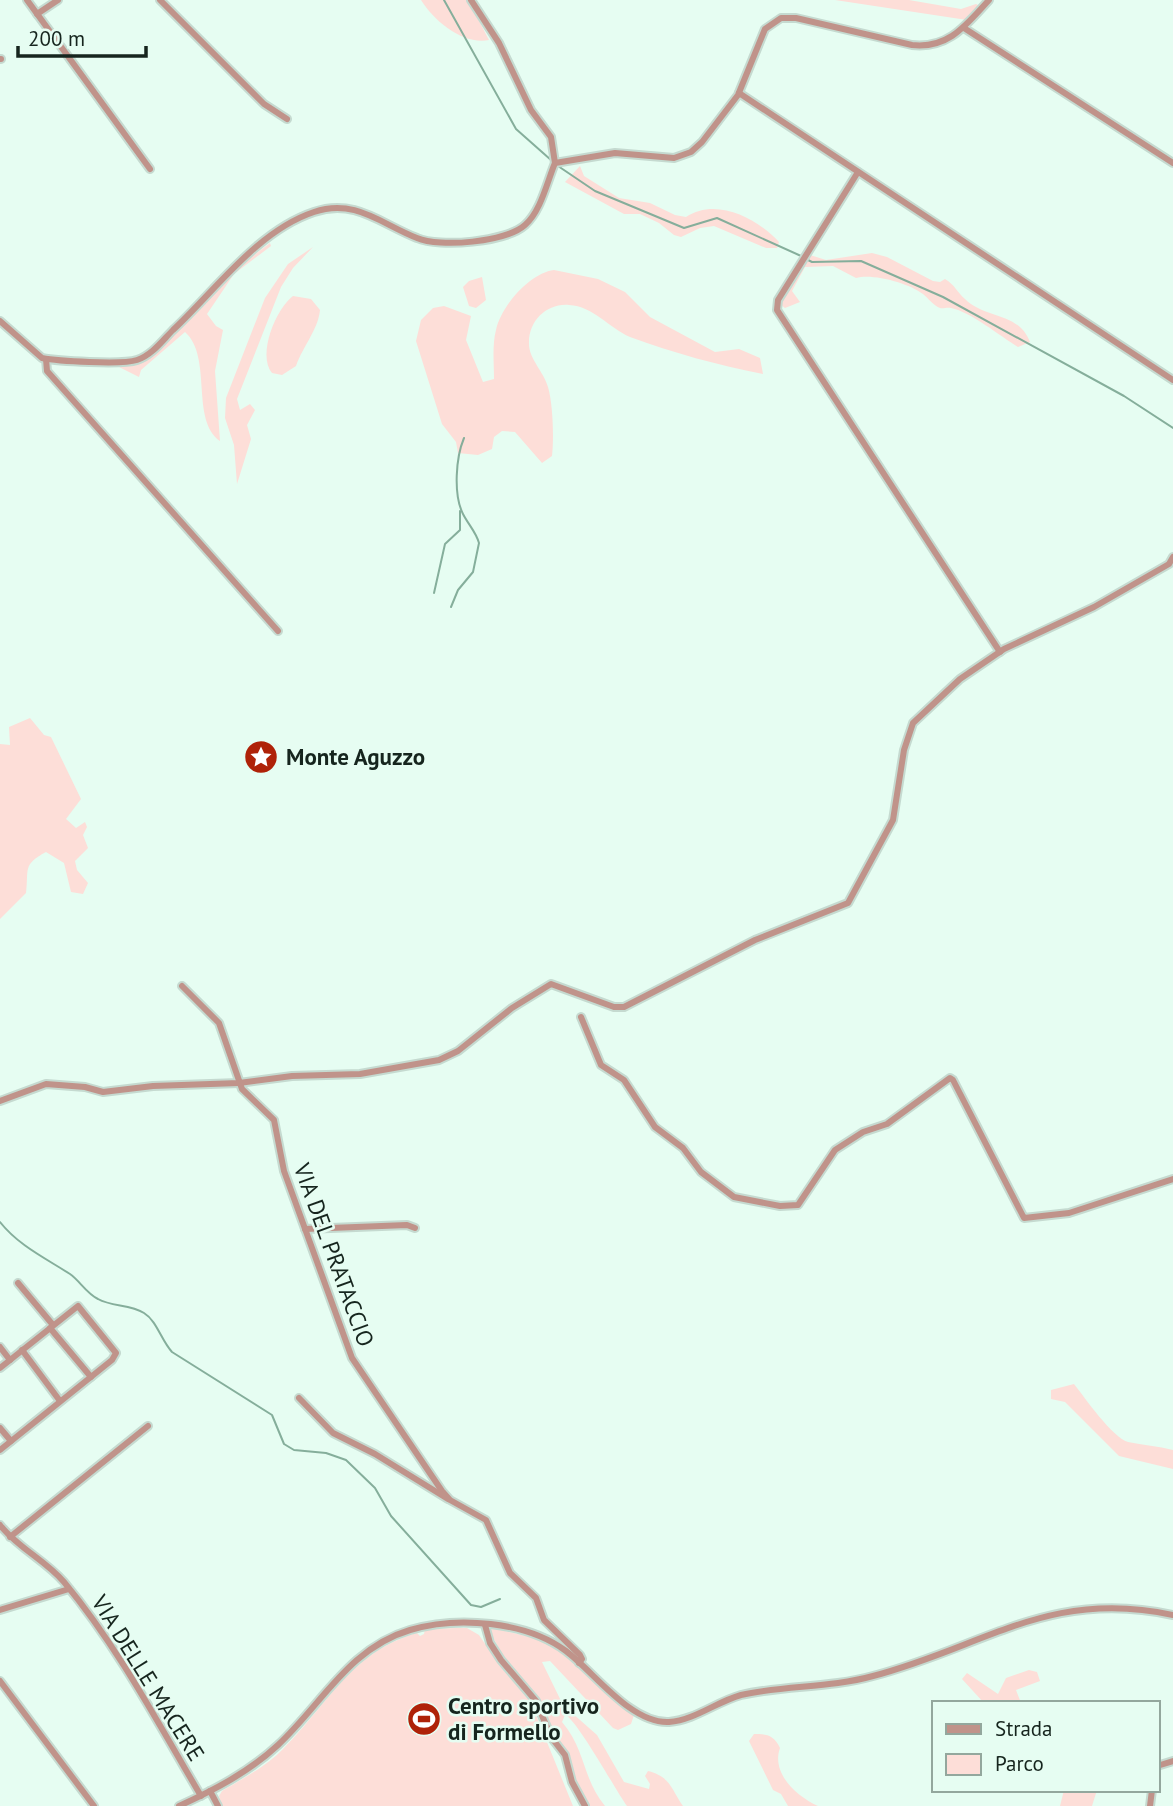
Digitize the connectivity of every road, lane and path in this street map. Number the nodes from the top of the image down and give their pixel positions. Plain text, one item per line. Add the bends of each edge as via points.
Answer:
1 (27, 0) edge
2 (58, 0) edge
3 (160, 0) edge
4 (471, 0) edge
5 (987, 1) edge
6 (37, 14) junction
7 (964, 28) junction
8 (739, 93) junction
9 (288, 119) dead end
10 (555, 163) junction
11 (1173, 163) edge
12 (150, 169) dead end
13 (858, 172) junction
14 (0, 321) edge
15 (46, 359) junction
16 (1173, 380) edge
17 (1173, 557) edge
18 (278, 631) dead end
19 (1000, 652) junction
20 (182, 986) dead end
21 (581, 1017) dead end
22 (239, 1083) junction
23 (0, 1101) edge
24 (1173, 1179) edge
25 (415, 1228) dead end
26 (305, 1229) junction
27 (19, 1283) dead end
28 (51, 1327) junction
29 (0, 1347) edge
30 (22, 1350) junction
31 (10, 1360) junction
32 (0, 1368) edge
33 (91, 1377) junction
34 (299, 1398) dead end
35 (61, 1401) junction
36 (148, 1426) dead end
37 (0, 1428) edge
38 (11, 1441) junction
39 (0, 1450) edge
40 (450, 1500) junction
41 (0, 1525) edge
42 (10, 1537) junction
43 (69, 1589) junction
44 (0, 1610) edge
45 (1173, 1615) edge
46 (485, 1625) junction
47 (579, 1663) junction
48 (0, 1681) edge
49 (211, 1791) junction
50 (201, 1796) junction
51 (94, 1806) edge
52 (179, 1806) edge
53 (218, 1806) edge
54 (585, 1806) edge

1 - 6 street
2 - 6 street
3 - 9 street via 264,104
4 - 10 street via 498,40 531,110 551,137
5 - 7 street
6 - 12 street
7 - 8 street via 943,43 923,46 781,18 764,31
7 - 11 street
8 - 10 street via 702,142 683,156 615,153
8 - 13 street
10 - 15 street via 531,218 516,230 437,243 413,237 359,209 319,210 286,226 234,267 194,312 140,359
13 - 16 street
13 - 19 street via 776,308
14 - 15 street via 32,352
15 - 18 street via 47,371
17 - 19 street via 1169,564 1111,597
19 - 22 street via 960,679 913,723 893,820 854,896 842,906 755,940 624,1007 552,983 442,1059 360,1074
20 - 22 street via 220,1025
21 - 24 street via 601,1065 627,1084 657,1129 734,1197 797,1206 835,1150 863,1132 887,1124 950,1078 1025,1219 1069,1213
22 - 23 street via 103,1092 46,1084
22 - 26 street, VIA DEL PRATACCIO via 274,1119 279,1155
25 - 26 street
26 - 40 street, VIA DEL PRATACCIO via 352,1358
27 - 28 street
28 - 30 street
28 - 33 street
28 - 33 street via 79,1307 114,1351 113,1359
29 - 31 street
30 - 31 street
30 - 35 street
31 - 32 street
33 - 35 street
34 - 40 street via 333,1433
35 - 38 street
36 - 42 street
37 - 38 street
38 - 39 street
40 - 47 street, VIA DEL PRATACCIO via 486,1520 510,1573 534,1594 544,1620 580,1655
41 - 42 street, VIA DELLE MACERE
42 - 43 street, VIA DELLE MACERE
43 - 44 street
43 - 50 street, VIA DELLE MACERE via 111,1645
45 - 47 street via 1116,1607 1056,1612 877,1676 739,1696 669,1722 635,1712
46 - 47 street via 536,1634
46 - 49 street via 419,1628 381,1642 344,1671 276,1746
46 - 54 street via 501,1660 536,1701
48 - 51 street
49 - 50 street
49 - 53 street
50 - 52 street

